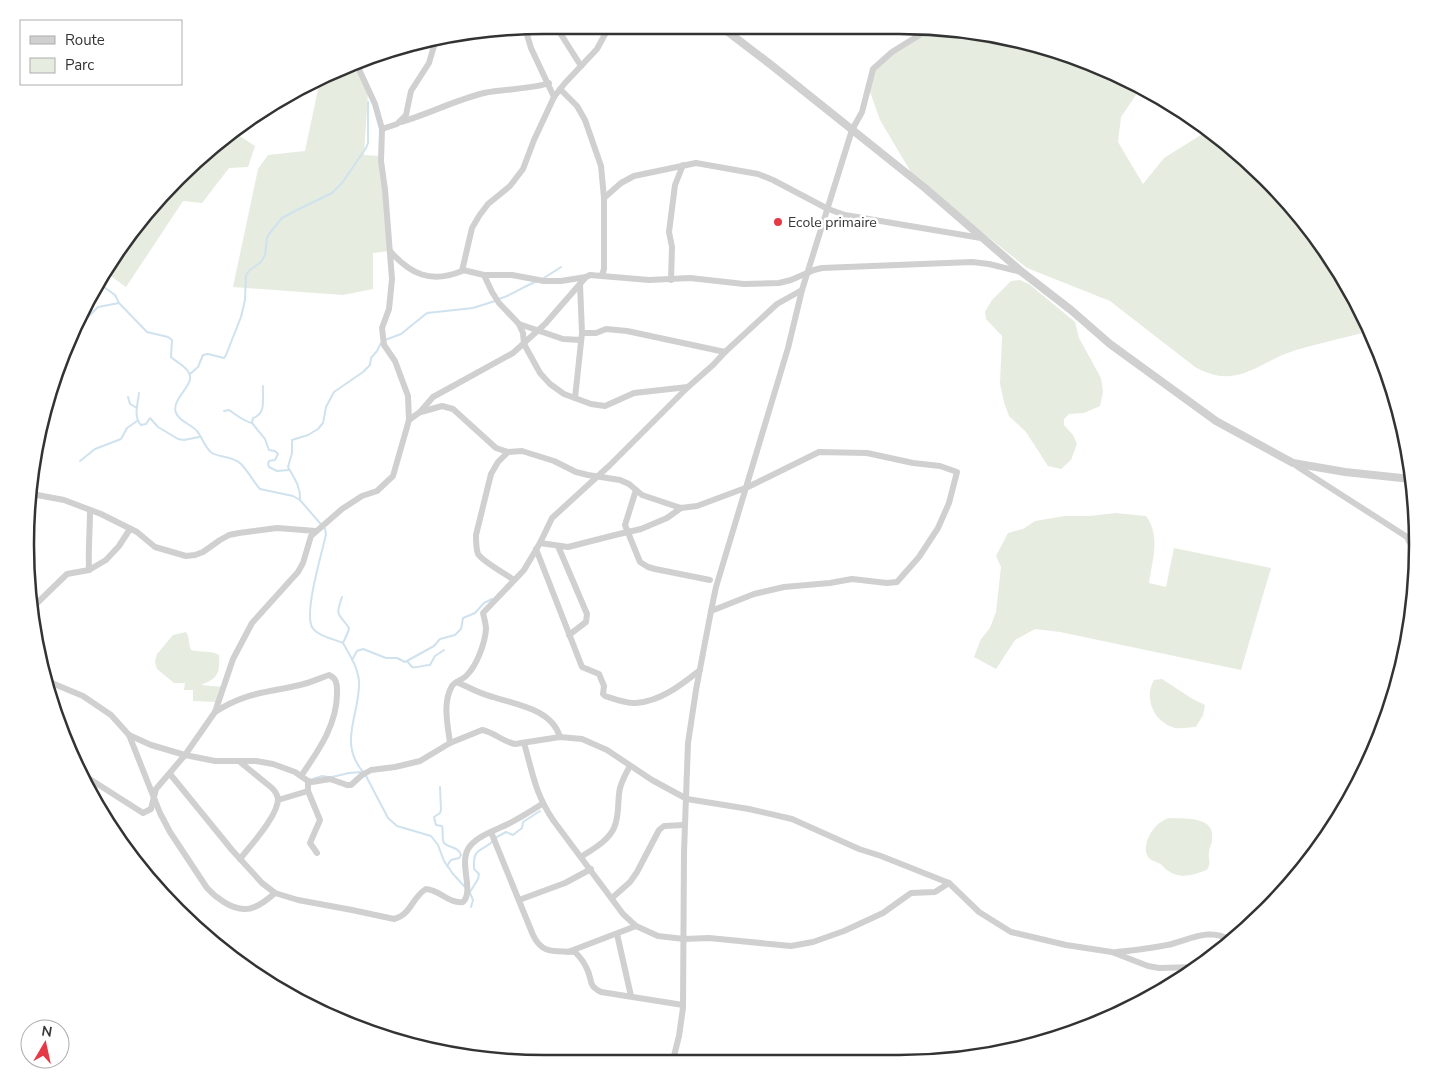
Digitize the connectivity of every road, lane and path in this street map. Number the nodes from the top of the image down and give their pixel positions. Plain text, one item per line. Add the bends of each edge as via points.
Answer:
1 (561, 34) edge
2 (605, 34) edge
3 (730, 34) edge
4 (527, 35) edge
5 (920, 35) edge
6 (434, 46) edge
7 (581, 66) junction
8 (359, 69) edge
9 (549, 83) junction
10 (560, 89) junction
11 (554, 97) junction
12 (401, 122) junction
13 (382, 129) junction
14 (852, 130) junction
15 (683, 165) junction
16 (604, 198) junction
17 (828, 209) junction
18 (981, 238) junction
19 (389, 250) junction
20 (463, 270) junction
21 (1022, 272) junction
22 (807, 273) junction
23 (484, 275) junction
24 (602, 275) junction
25 (586, 277) junction
26 (671, 280) junction
27 (580, 284) junction
28 (802, 290) junction
29 (519, 324) junction
30 (538, 331) junction
31 (582, 337) junction
32 (524, 344) junction
33 (725, 352) junction
34 (688, 387) junction
35 (574, 398) junction
36 (420, 412) junction
37 (408, 420) junction
38 (508, 452) junction
39 (1293, 463) junction
40 (597, 477) junction
41 (1405, 477) edge
42 (748, 487) junction
43 (636, 490) junction
44 (36, 495) edge
45 (681, 508) junction
46 (90, 510) junction
47 (130, 529) junction
48 (316, 531) junction
49 (628, 532) junction
50 (1407, 536) joint
51 (1409, 540) edge
52 (540, 543) junction
53 (558, 546) junction
54 (536, 549) junction
55 (89, 570) junction
56 (514, 580) junction
57 (710, 580) dead end
58 (37, 602) edge
59 (711, 611) junction
60 (569, 635) junction
61 (700, 670) junction
62 (457, 682) junction
63 (53, 684) edge
64 (215, 712) junction
65 (129, 735) junction
66 (560, 737) junction
67 (524, 743) junction
68 (450, 744) junction
69 (185, 755) junction
70 (240, 762) junction
71 (630, 766) junction
72 (170, 774) junction
73 (301, 776) junction
74 (92, 781) edge
75 (308, 781) junction
76 (308, 791) junction
77 (153, 796) junction
78 (687, 799) junction
79 (278, 800) junction
80 (542, 804) junction
81 (684, 825) junction
82 (491, 832) junction
83 (317, 853) dead end
84 (581, 857) junction
85 (240, 858) junction
86 (591, 869) junction
87 (949, 882) junction
88 (274, 894) junction
89 (612, 898) junction
90 (519, 900) junction
91 (636, 926) junction
92 (617, 934) junction
93 (1225, 937) edge
94 (684, 939) junction
95 (567, 952) junction
96 (1112, 952) junction
97 (1183, 968) edge
98 (631, 996) junction
99 (683, 1004) junction
100 (674, 1055) edge

1 - 7 street
2 - 7 street via 597,49
3 - 14 street
4 - 9 street
5 - 14 street via 892,52 873,69 862,112
6 - 12 street via 429,63 411,91 408,111
7 - 10 street
8 - 13 street
9 - 11 street
9 - 12 street via 461,99
10 - 11 street
10 - 16 street via 577,106 585,120 601,166
11 - 20 street via 523,169 510,186 488,204 472,228
12 - 13 street
13 - 19 street via 381,161
14 - 17 street
14 - 18 street
15 - 16 street via 630,178
15 - 17 street via 696,163 758,174
15 - 26 street via 675,185 669,232
16 - 24 street
17 - 18 street via 854,217
17 - 22 street
18 - 21 street
19 - 20 street via 418,274 436,276
19 - 37 street via 392,280 389,309 382,328 384,344 395,361 408,396
20 - 23 street
21 - 22 street via 972,262 822,268
21 - 39 street via 1193,406
22 - 26 street via 779,283 744,284 690,278
22 - 28 street
23 - 25 street via 512,275 544,281
23 - 29 street via 499,303
24 - 25 street
24 - 26 street
25 - 27 street
27 - 30 street
27 - 31 street
28 - 33 street via 778,304
28 - 42 street
29 - 30 street
29 - 32 street
30 - 31 street via 562,338
30 - 32 street
31 - 33 street via 606,329 627,331
31 - 35 street
32 - 35 street via 540,374 554,387
32 - 36 street via 513,354 433,397
33 - 34 street
34 - 35 street via 634,393 605,406
34 - 40 street
36 - 37 street
36 - 38 street via 442,406 453,409 496,448
37 - 48 street via 393,476 377,491 342,509
38 - 40 street via 522,451
38 - 56 street via 491,474 476,545 482,559
39 - 41 street
39 - 50 street
40 - 43 street via 620,480
40 - 52 street via 552,518
42 - 45 street via 696,506
42 - 59 street
42 - 59 street via 819,452 867,453 957,472 938,528 920,557 897,582 852,579 784,587 754,594
43 - 45 street
43 - 49 street via 625,525
44 - 46 street via 64,500
45 - 49 street via 667,518
46 - 47 street
46 - 55 street
47 - 48 street via 155,547 186,556 203,552 229,535 277,528
47 - 55 street via 114,553
48 - 64 street via 311,536 298,572 252,623 233,659
49 - 53 street via 568,547
49 - 57 street via 640,562 648,567
50 - 51 street
52 - 53 street
52 - 54 street
53 - 60 street via 587,614 586,622
54 - 56 street
54 - 60 street
55 - 58 street via 67,574
56 - 62 street via 483,614 485,636 479,652 468,674
59 - 61 street
60 - 61 street via 582,668 600,676 605,696 635,703 659,697
61 - 78 street via 688,743
62 - 66 street via 540,713 555,725
62 - 68 street via 451,689 446,709
63 - 65 street via 89,700 111,715
64 - 69 street
64 - 73 street via 250,695 332,676 337,689 336,712 328,733
65 - 69 street
65 - 77 street
66 - 67 street
66 - 71 street via 582,739 607,750
67 - 68 street via 509,743 482,730
67 - 80 street
68 - 75 street via 420,761 371,770 351,785 330,779
69 - 70 street
69 - 72 street
70 - 73 street via 273,764
70 - 79 street via 276,792
71 - 78 street
71 - 84 street via 620,789 615,827
72 - 77 street
72 - 85 street
73 - 75 street
74 - 77 street via 143,813 152,806
75 - 76 street
76 - 79 street
76 - 83 street via 320,820 310,842
77 - 88 street via 170,832 213,895 244,910
78 - 81 street
78 - 87 street via 792,819 859,849
79 - 85 street via 271,817
80 - 82 street
80 - 84 street
81 - 89 street via 664,826 659,830 637,872
81 - 94 street
82 - 88 street via 470,846 466,854 467,898 463,902 426,889 415,898 411,909 394,919
82 - 90 street
84 - 86 street
85 - 88 street
86 - 89 street
86 - 90 street
87 - 94 street via 935,892 911,893 883,913 813,942 791,946 709,938
87 - 96 street via 979,912 1011,932
89 - 91 street
90 - 95 street via 539,946
91 - 92 street
91 - 94 street via 658,936
92 - 95 street
92 - 98 street
93 - 96 street via 1207,935 1170,945
94 - 99 street
95 - 98 street via 575,952 583,961 594,988
96 - 97 street via 1140,964
98 - 99 street
99 - 100 street

